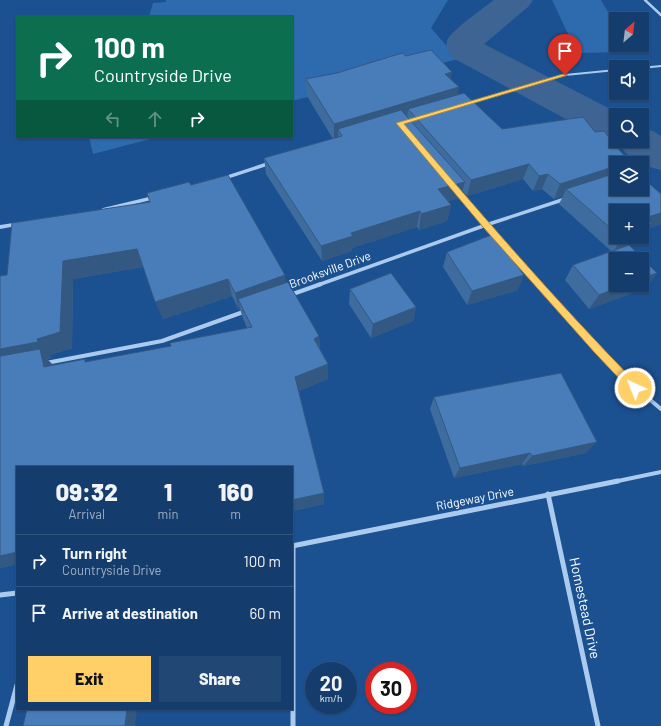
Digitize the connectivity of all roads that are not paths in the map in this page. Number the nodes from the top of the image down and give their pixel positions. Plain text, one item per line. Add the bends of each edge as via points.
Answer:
1 (645, 0) edge
2 (661, 15) edge
3 (661, 66) edge
4 (649, 67) edge
5 (609, 71) edge
6 (461, 105) edge
7 (280, 160) edge
8 (213, 181) edge
9 (456, 189) edge
10 (161, 197) edge
11 (573, 197) edge
12 (94, 212) edge
13 (29, 222) edge
14 (0, 226) edge
15 (486, 226) junction
16 (283, 298) edge
17 (253, 309) edge
18 (38, 364) edge
19 (661, 409) edge
20 (661, 472) edge
21 (548, 494) junction
22 (293, 546) edge
23 (16, 593) edge
24 (0, 595) edge
25 (16, 689) edge
26 (6, 726) edge
27 (293, 726) edge
28 (598, 726) edge

1 - 2 street
3 - 4 street
5 - 6 street via 565,75
7 - 8 street
9 - 15 street
10 - 12 street
11 - 15 street, Brooksville Drive
13 - 14 street
15 - 16 street, Brooksville Drive
15 - 19 street via 604,356 635,388
17 - 18 street via 162,341
20 - 21 street, Ridgeway Drive
21 - 22 street, Ridgeway Drive
21 - 28 street, Homestead Drive
22 - 27 street
23 - 24 street
25 - 26 street

